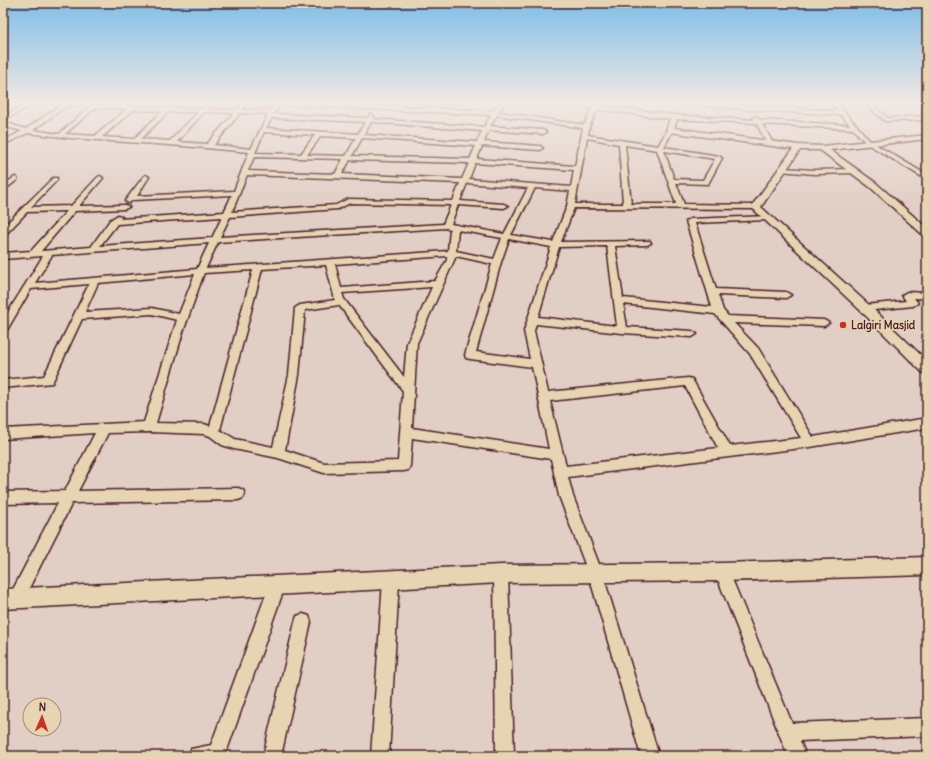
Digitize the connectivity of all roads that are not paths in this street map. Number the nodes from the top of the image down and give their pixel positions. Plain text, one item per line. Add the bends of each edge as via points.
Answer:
1 (12, 138) edge
2 (102, 138) edge
3 (138, 138) edge
4 (176, 138) edge
5 (216, 138) edge
6 (260, 138) edge
7 (316, 138) edge
8 (358, 138) edge
9 (384, 138) edge
10 (482, 138) edge
11 (514, 138) edge
12 (542, 138) edge
13 (584, 138) edge
14 (607, 138) edge
15 (666, 138) edge
16 (735, 138) edge
17 (767, 138) edge
18 (865, 138) edge
19 (903, 138) edge
20 (135, 141) junction
21 (868, 142) junction
22 (3, 143) edge
23 (172, 143) junction
24 (622, 143) junction
25 (770, 143) junction
26 (480, 144) junction
27 (210, 145) junction
28 (798, 147) junction
29 (540, 148) junction
30 (822, 148) junction
31 (660, 149) junction
32 (253, 153) junction
33 (302, 157) junction
34 (346, 158) junction
35 (472, 161) junction
36 (578, 168) junction
37 (782, 170) junction
38 (927, 170) edge
39 (854, 171) junction
40 (916, 171) junction
41 (245, 173) junction
42 (146, 177) dead end
43 (337, 177) junction
44 (100, 178) dead end
45 (927, 178) edge
46 (15, 179) dead end
47 (56, 179) dead end
48 (464, 181) junction
49 (672, 181) junction
50 (533, 186) junction
51 (3, 189) edge
52 (574, 189) junction
53 (237, 193) junction
54 (131, 198) junction
55 (455, 203) junction
56 (504, 206) dead end
57 (571, 206) junction
58 (125, 207) junction
59 (627, 207) junction
60 (681, 207) junction
61 (756, 207) junction
62 (73, 209) junction
63 (24, 210) junction
64 (227, 215) junction
65 (767, 218) junction
66 (113, 222) junction
67 (450, 227) junction
68 (3, 232) edge
69 (927, 233) edge
70 (506, 236) junction
71 (216, 240) junction
72 (647, 243) dead end
73 (611, 244) junction
74 (556, 245) junction
75 (94, 249) junction
76 (49, 252) junction
77 (34, 253) junction
78 (452, 253) junction
79 (3, 256) edge
80 (330, 262) junction
81 (497, 262) junction
82 (258, 267) junction
83 (201, 271) junction
84 (95, 280) junction
85 (438, 284) junction
86 (29, 286) junction
87 (337, 291) junction
88 (712, 292) junction
89 (786, 295) dead end
90 (927, 296) edge
91 (618, 300) junction
92 (341, 302) junction
93 (865, 308) junction
94 (718, 311) junction
95 (78, 316) junction
96 (184, 318) junction
97 (726, 319) junction
98 (533, 320) junction
99 (824, 323) dead end
100 (3, 328) edge
101 (622, 330) junction
102 (692, 334) dead end
103 (537, 364) junction
104 (927, 369) edge
105 (3, 384) edge
106 (409, 391) junction
107 (544, 397) junction
108 (927, 423) edge
109 (149, 427) junction
110 (104, 428) junction
111 (214, 432) junction
112 (406, 432) junction
113 (3, 434) edge
114 (810, 442) junction
115 (727, 452) junction
116 (278, 453) junction
117 (557, 455) junction
118 (561, 472) junction
119 (238, 494) dead end
120 (69, 496) junction
121 (3, 498) edge
122 (927, 566) edge
123 (595, 572) junction
124 (722, 572) junction
125 (501, 574) junction
126 (391, 581) junction
127 (277, 586) junction
128 (9, 599) edge
129 (303, 622) dead end
130 (927, 727) edge
131 (787, 732) junction
132 (216, 755) edge
133 (198, 756) edge
134 (272, 756) edge
135 (380, 756) edge
136 (505, 756) edge
137 (650, 756) edge
138 (797, 756) edge

1 - 22 street
2 - 20 street
3 - 20 street
4 - 23 street
5 - 27 street
6 - 32 street
7 - 33 street
8 - 34 street
9 - 26 street
10 - 26 street
11 - 29 street
12 - 29 street
13 - 36 street
14 - 24 street
15 - 31 street
16 - 25 street
17 - 25 street
18 - 21 street
19 - 21 street
20 - 23 street
21 - 30 street
21 - 40 street
23 - 27 street
24 - 31 street
24 - 59 street
25 - 28 street
26 - 29 street
26 - 35 street
27 - 32 street
28 - 30 street
28 - 37 street
29 - 35 street
29 - 36 street
30 - 39 street
31 - 49 street
31 - 49 street via 719,158 705,182
32 - 33 street
32 - 41 street
33 - 34 street
34 - 35 street
34 - 43 street
35 - 48 street
36 - 52 street
37 - 39 street
37 - 61 street
38 - 40 street
39 - 69 street
40 - 45 street
41 - 43 street
41 - 53 street
42 - 54 street
43 - 48 street
44 - 62 street
46 - 51 street
47 - 63 street
48 - 50 street
48 - 55 street
49 - 60 street
50 - 52 street
50 - 70 street
52 - 57 street
53 - 54 street
53 - 64 street
54 - 58 street
55 - 56 street
55 - 64 street via 348,201 338,207
55 - 67 street
57 - 59 street
57 - 74 street
58 - 62 street
58 - 66 street
59 - 60 street
60 - 61 street
61 - 65 street
62 - 63 street
62 - 77 street
63 - 68 street
64 - 66 street
64 - 71 street
65 - 88 street via 690,221
65 - 93 street
66 - 75 street
67 - 70 street
67 - 71 street
67 - 78 street
70 - 74 street
70 - 81 street
71 - 75 street
71 - 83 street
72 - 73 street
73 - 74 street
73 - 91 street
74 - 98 street
75 - 76 street
76 - 77 street
76 - 86 street
77 - 79 street
78 - 80 street
78 - 81 street
78 - 85 street
80 - 82 street
80 - 87 street
81 - 103 street via 470,355
82 - 83 street
82 - 111 street
83 - 84 street
83 - 96 street
84 - 86 street
84 - 95 street
85 - 87 street
85 - 106 street via 412,343
86 - 100 street
87 - 92 street
88 - 89 street
88 - 94 street
90 - 93 street via 907,295 914,303
91 - 94 street
91 - 101 street
92 - 106 street
92 - 116 street via 300,308 294,375
93 - 104 street
94 - 97 street
95 - 96 street via 152,311
95 - 105 street via 48,380
96 - 109 street
97 - 99 street
97 - 114 street via 754,350
98 - 101 street
98 - 103 street via 529,331
101 - 102 street
103 - 107 street
106 - 112 street
107 - 115 street via 688,382
107 - 117 street
108 - 114 street
109 - 110 street
109 - 111 street via 204,429
110 - 113 street
110 - 120 street
111 - 116 street via 234,444
112 - 116 street via 404,466 324,468
112 - 117 street
114 - 115 street
115 - 118 street
117 - 118 street
118 - 123 street via 566,496
119 - 120 street
120 - 121 street
120 - 128 street
122 - 124 street
123 - 124 street
123 - 125 street
123 - 137 street
124 - 131 street
125 - 126 street
125 - 136 street
126 - 127 street
126 - 135 street
127 - 128 street
127 - 132 street
129 - 134 street
130 - 131 street
131 - 138 street
132 - 133 street

